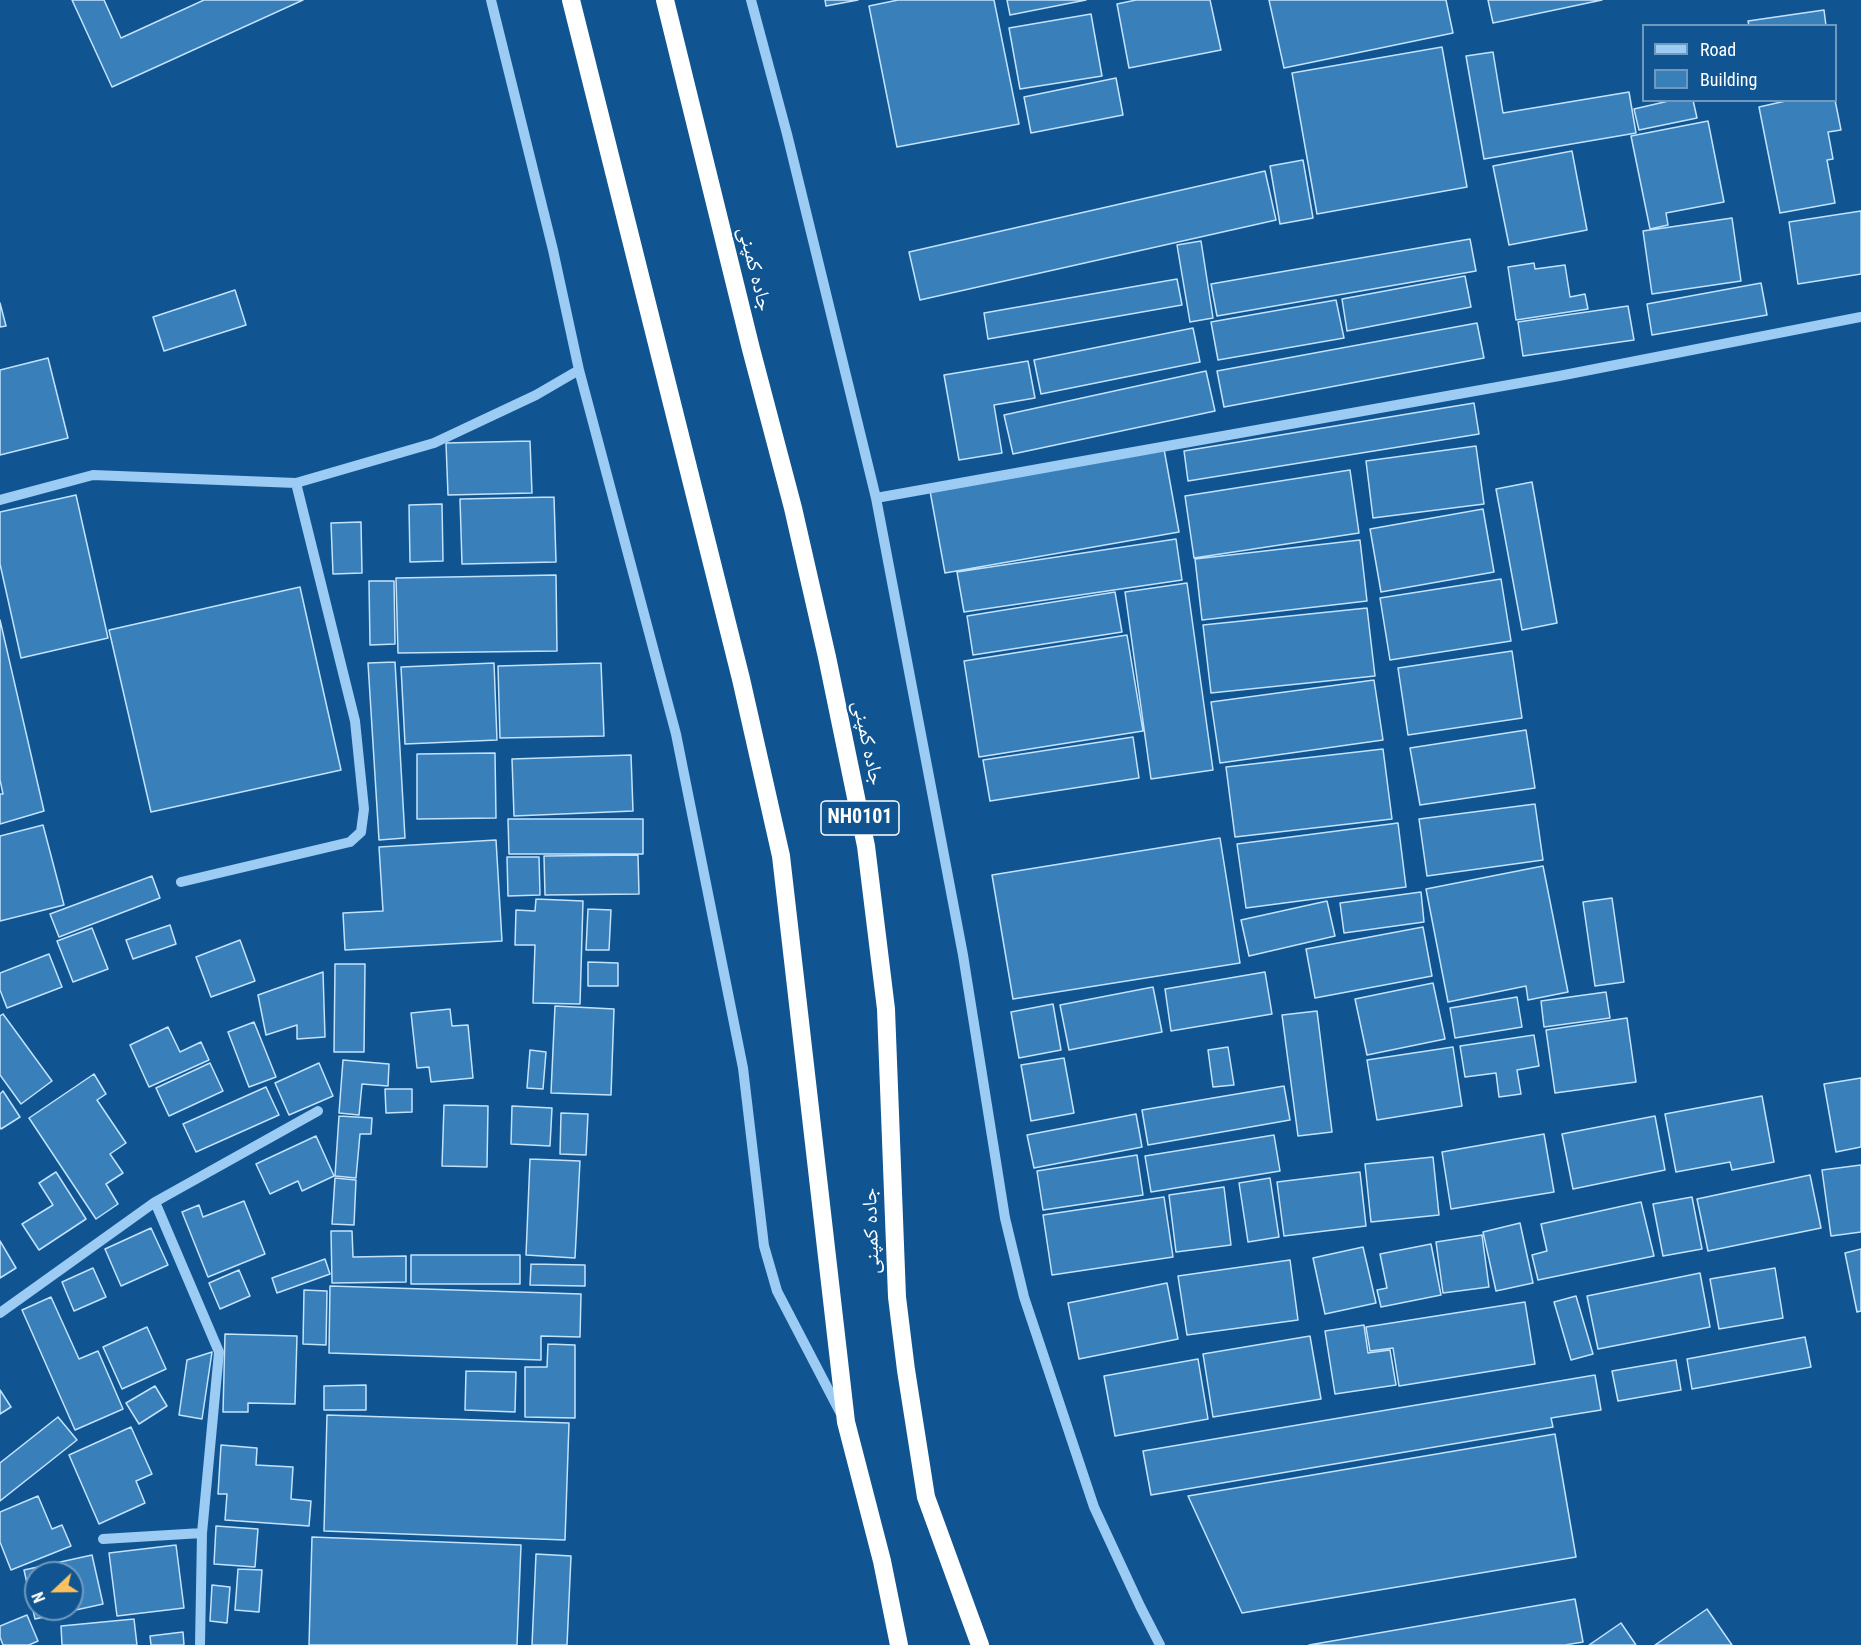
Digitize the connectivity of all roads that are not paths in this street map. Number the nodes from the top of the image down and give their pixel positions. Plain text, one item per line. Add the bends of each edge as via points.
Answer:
1 (491, 0) edge
2 (571, 0) edge
3 (665, 0) edge
4 (751, 0) edge
5 (1860, 321) edge
6 (579, 370) junction
7 (296, 483) junction
8 (876, 498) junction
9 (0, 500) edge
10 (181, 882) dead end
11 (318, 1111) dead end
12 (155, 1202) junction
13 (0, 1313) edge
14 (846, 1422) junction
15 (202, 1533) junction
16 (104, 1539) dead end
17 (200, 1645) edge
18 (899, 1645) edge
19 (980, 1645) edge
20 (1160, 1645) edge

1 - 6 street
2 - 14 highway via 739,668 781,856
3 - 19 highway, جاده کمپنی / NH0101 via 792,508 866,846 886,1009 897,1297 906,1370 926,1497
4 - 8 street
5 - 8 street
6 - 7 street via 434,443
6 - 14 street via 676,734 743,1068 764,1246 777,1291
7 - 9 street via 93,475
7 - 10 street via 356,721 364,809 362,832 350,842
8 - 20 street via 963,955 1005,1218 1024,1297 1094,1507
11 - 12 street
12 - 13 street
12 - 15 street via 219,1352
14 - 18 highway
15 - 16 street
15 - 17 street

